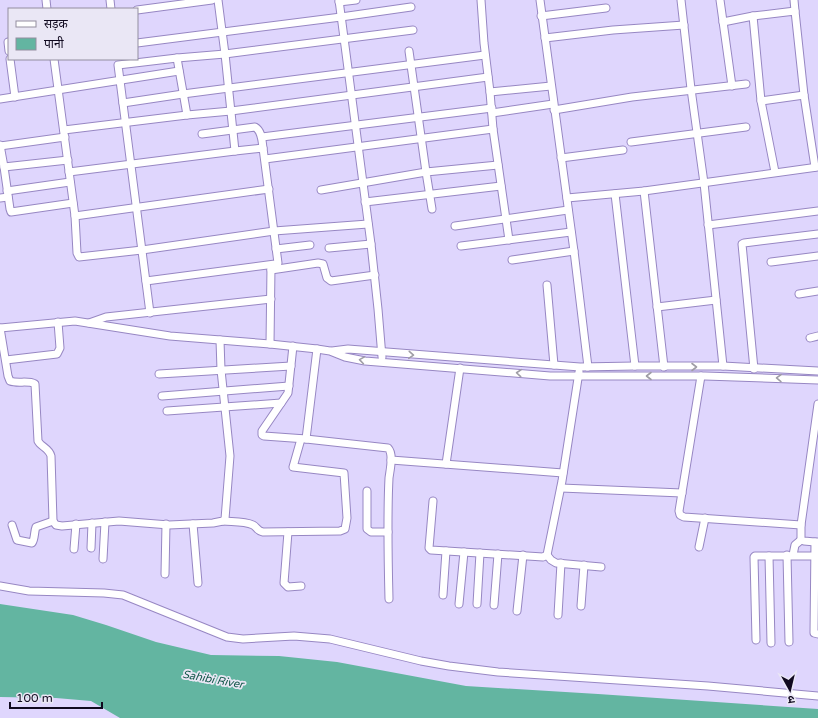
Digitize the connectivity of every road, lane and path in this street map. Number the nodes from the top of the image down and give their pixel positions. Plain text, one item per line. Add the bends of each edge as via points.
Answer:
1 (212, 0) edge
2 (218, 0) edge
3 (356, 0) edge
4 (481, 0) edge
5 (540, 0) edge
6 (682, 0) edge
7 (720, 0) edge
8 (794, 0) edge
9 (339, 1) edge
10 (411, 7) dead end
11 (606, 8) dead end
12 (138, 10) edge
13 (796, 11) junction
14 (541, 16) junction
15 (753, 16) junction
16 (341, 17) junction
17 (723, 22) junction
18 (684, 25) junction
19 (412, 30) dead end
20 (221, 33) junction
21 (545, 38) junction
22 (344, 40) junction
23 (138, 43) edge
24 (409, 51) dead end
25 (225, 54) junction
26 (485, 55) junction
27 (177, 58) junction
28 (10, 60) edge
29 (54, 60) edge
30 (117, 62) edge
31 (411, 65) junction
32 (179, 71) junction
33 (348, 73) junction
34 (488, 78) junction
35 (120, 82) junction
36 (746, 84) dead end
37 (551, 86) junction
38 (732, 86) junction
39 (414, 87) junction
40 (228, 88) junction
41 (691, 89) junction
42 (58, 91) junction
43 (490, 92) junction
44 (183, 94) junction
45 (351, 95) junction
46 (804, 95) junction
47 (15, 97) junction
48 (0, 99) edge
49 (761, 101) junction
50 (122, 103) junction
51 (554, 107) junction
52 (492, 110) junction
53 (231, 111) junction
54 (186, 115) junction
55 (419, 117) junction
56 (126, 123) junction
57 (355, 126) junction
58 (746, 127) dead end
59 (493, 129) junction
60 (232, 130) junction
61 (65, 134) junction
62 (202, 134) dead end
63 (697, 134) junction
64 (262, 137) junction
65 (421, 138) junction
66 (631, 142) dead end
67 (0, 145) edge
68 (358, 147) junction
69 (263, 148) junction
70 (623, 150) dead end
71 (235, 151) junction
72 (561, 158) junction
73 (265, 159) junction
74 (68, 160) junction
75 (131, 165) junction
76 (498, 165) junction
77 (4, 167) junction
78 (816, 167) edge
79 (69, 172) junction
80 (426, 172) junction
81 (775, 172) junction
82 (2, 176) edge
83 (70, 182) junction
84 (363, 183) junction
85 (704, 183) junction
86 (501, 186) junction
87 (269, 189) junction
88 (322, 190) dead end
89 (644, 191) junction
90 (430, 193) junction
91 (8, 194) junction
92 (615, 194) junction
93 (0, 198) edge
94 (567, 198) junction
95 (365, 202) junction
96 (73, 203) junction
97 (136, 206) junction
98 (432, 209) dead end
99 (568, 210) junction
100 (818, 211) edge
101 (75, 216) junction
102 (506, 218) junction
103 (368, 224) junction
104 (708, 225) junction
105 (455, 226) dead end
106 (274, 231) junction
107 (571, 232) junction
108 (818, 234) edge
109 (509, 240) junction
110 (371, 244) junction
111 (310, 245) dead end
112 (460, 246) dead end
113 (329, 248) dead end
114 (276, 249) junction
115 (142, 250) junction
116 (574, 251) junction
117 (818, 256) edge
118 (512, 260) dead end
119 (771, 262) dead end
120 (271, 268) junction
121 (374, 275) junction
122 (146, 281) junction
123 (547, 285) dead end
124 (818, 291) edge
125 (799, 294) dead end
126 (271, 299) junction
127 (716, 300) junction
128 (657, 307) junction
129 (150, 312) junction
130 (58, 322) junction
131 (88, 323) junction
132 (0, 328) edge
133 (818, 336) edge
134 (810, 338) dead end
135 (220, 340) junction
136 (270, 344) junction
137 (292, 346) junction
138 (317, 349) junction
139 (330, 351) junction
140 (382, 353) junction
141 (6, 360) junction
142 (382, 362) junction
143 (554, 365) junction
144 (291, 366) junction
145 (635, 366) junction
146 (723, 366) junction
147 (580, 367) junction
148 (588, 367) junction
149 (664, 367) junction
150 (460, 368) junction
151 (754, 369) junction
152 (221, 370) junction
153 (818, 371) edge
154 (160, 374) dead end
155 (579, 376) junction
156 (701, 376) junction
157 (818, 380) edge
158 (289, 386) junction
159 (224, 391) junction
160 (162, 396) dead end
161 (281, 403) junction
162 (818, 404) edge
163 (226, 408) junction
164 (167, 411) dead end
165 (304, 439) junction
166 (390, 460) junction
167 (446, 464) junction
168 (563, 473) junction
169 (561, 488) junction
170 (367, 491) dead end
171 (682, 493) junction
172 (433, 501) dead end
173 (705, 518) junction
174 (53, 521) junction
175 (223, 521) junction
176 (105, 522) junction
177 (92, 523) junction
178 (76, 524) junction
179 (166, 524) junction
180 (193, 524) junction
181 (12, 525) dead end
182 (801, 525) junction
183 (288, 532) junction
184 (388, 532) junction
185 (801, 540) junction
186 (816, 542) edge
187 (699, 547) dead end
188 (91, 548) dead end
189 (74, 549) dead end
190 (446, 551) junction
191 (464, 552) junction
192 (480, 553) junction
193 (498, 554) junction
194 (523, 555) junction
195 (547, 555) junction
196 (790, 555) junction
197 (769, 556) junction
198 (815, 556) junction
199 (103, 559) dead end
200 (561, 563) junction
201 (584, 564) junction
202 (601, 567) dead end
203 (165, 574) dead end
204 (817, 577) edge
205 (198, 583) dead end
206 (0, 586) edge
207 (301, 586) dead end
208 (443, 595) dead end
209 (389, 599) dead end
210 (459, 604) dead end
211 (477, 604) dead end
212 (494, 605) dead end
213 (581, 606) dead end
214 (517, 611) dead end
215 (558, 615) dead end
216 (816, 615) edge
217 (818, 634) edge
218 (756, 640) dead end
219 (789, 642) dead end
220 (771, 643) dead end
221 (818, 696) edge

1 - 12 street
2 - 20 street
3 - 9 street
4 - 26 street
5 - 14 street
6 - 18 street
7 - 17 street
8 - 13 street
9 - 16 street
10 - 16 street
11 - 14 street
13 - 15 street
13 - 46 street
14 - 21 street
15 - 17 street
15 - 49 street
16 - 20 street
16 - 22 street
17 - 38 street
18 - 21 street
18 - 41 street
19 - 22 street
20 - 23 street
20 - 25 street
21 - 37 street
22 - 25 street
22 - 33 street
24 - 31 street
25 - 27 street
25 - 40 street
26 - 31 street
26 - 34 street
27 - 30 street
27 - 32 street
28 - 47 street
29 - 42 street
30 - 35 street
31 - 33 street
31 - 39 street
32 - 35 street
32 - 44 street
33 - 40 street
33 - 45 street
34 - 39 street
34 - 43 street
35 - 42 street
35 - 50 street
36 - 38 street
37 - 43 street
37 - 51 street
38 - 41 street
39 - 45 street
39 - 55 street
40 - 44 street
40 - 53 street
41 - 51 street
41 - 63 street
42 - 47 street
42 - 61 street
43 - 52 street
44 - 50 street
44 - 54 street
45 - 53 street
45 - 57 street
46 - 49 street
46 - 78 street
47 - 48 street
49 - 81 street
50 - 56 street
51 - 52 street
51 - 72 street
52 - 55 street
52 - 59 street
53 - 54 street
53 - 60 street
54 - 56 street
55 - 57 street
55 - 65 street
56 - 61 street
56 - 75 street
57 - 64 street
57 - 68 street
58 - 63 street
59 - 65 street
59 - 76 street
60 - 62 street
60 - 64 street via 256,127
60 - 71 street
61 - 67 street
61 - 74 street
63 - 66 street
63 - 85 street
64 - 69 street
65 - 68 street
65 - 80 street
67 - 77 street
68 - 73 street
68 - 84 street
69 - 71 street
69 - 73 street
70 - 72 street
71 - 75 street
72 - 94 street
73 - 87 street
74 - 77 street
74 - 79 street
75 - 79 street
75 - 97 street
76 - 80 street
76 - 86 street
77 - 82 street
78 - 81 street
79 - 83 street
80 - 84 street
80 - 90 street
81 - 85 street
82 - 91 street
83 - 91 street
83 - 96 street
84 - 88 street
84 - 95 street
85 - 89 street
85 - 104 street
86 - 90 street
86 - 102 street
87 - 97 street
87 - 106 street
89 - 92 street
89 - 128 street
90 - 95 street
90 - 98 street
91 - 93 street
91 - 96 street via 10,211 13,212
92 - 94 street
92 - 145 street
94 - 99 street
95 - 103 street
96 - 101 street
97 - 101 street
97 - 115 street
99 - 102 street
99 - 107 street
100 - 104 street
101 - 115 street via 79,257
102 - 105 street
102 - 109 street
103 - 106 street
103 - 110 street
104 - 127 street
106 - 114 street
106 - 115 street
107 - 109 street
107 - 116 street
108 - 151 street via 742,244
109 - 112 street
110 - 113 street
110 - 121 street
111 - 114 street
114 - 120 street via 278,263
115 - 122 street
116 - 118 street
116 - 148 street
117 - 119 street
120 - 121 street via 323,264 327,278 331,281
120 - 122 street
120 - 126 street
121 - 140 street
122 - 129 street
123 - 143 street
124 - 125 street
126 - 129 street
126 - 136 street
127 - 128 street
127 - 146 street
128 - 149 street
129 - 131 street via 106,317
130 - 131 street
130 - 132 street
130 - 141 street via 60,348 57,354
131 - 135 street via 153,334
132 - 141 street
133 - 134 street
135 - 136 street
135 - 152 street
136 - 137 street
137 - 138 street
137 - 144 street
138 - 139 street
138 - 165 street
139 - 140 street via 348,349
142 -> 139 street via 345,357
140 - 142 street
140 -> 143 street
141 - 174 street via 10,381 35,384 38,441 51,456
142 - 150 street
143 - 147 street
144 - 152 street
144 - 158 street
145 - 148 street
145 - 149 street
149 -> 146 street
146 - 151 street
147 - 148 street
147 - 155 street
155 -> 150 street
150 - 167 street
151 - 153 street
152 - 154 street
152 - 159 street
156 -> 155 street
155 - 168 street
157 -> 156 street
156 - 171 street
158 - 159 street
158 - 161 street via 288,393
159 - 160 street
159 - 163 street
161 - 163 street
161 - 165 street via 262,431 262,435
162 - 182 street
163 - 164 street
163 - 175 street via 230,456 226,513
165 - 166 street via 388,448
165 - 183 street via 293,467 344,473 346,529
166 - 167 street
166 - 184 street
167 - 168 street
168 - 169 street
169 - 171 street
169 - 195 street
170 - 184 street via 368,531
171 - 173 street via 680,516
172 - 190 street via 430,548
173 - 182 street
173 - 187 street
174 - 178 street via 56,525
174 - 181 street via 36,527 32,543 16,540
175 - 180 street
175 - 183 street via 249,524 260,532
176 - 177 street
176 - 179 street
176 - 199 street
177 - 178 street
177 - 188 street
178 - 189 street
179 - 180 street
179 - 203 street
180 - 205 street
182 - 185 street
183 - 207 street via 284,583 288,587
184 - 209 street
185 - 186 street
185 - 196 street
186 - 198 street
190 - 191 street
190 - 208 street
191 - 192 street
191 - 210 street
192 - 193 street
192 - 211 street
193 - 194 street
193 - 212 street
194 - 195 street
194 - 214 street
195 - 200 street via 551,560
196 - 197 street
196 - 198 street
196 - 219 street
197 - 218 street via 755,556 753,559
197 - 220 street
198 - 204 street
200 - 201 street
200 - 215 street
201 - 202 street
201 - 213 street
204 - 216 street
206 - 221 street via 29,591 104,593 133,598 215,633 235,638 294,636 330,639 421,661 463,668
216 - 217 street via 814,633

